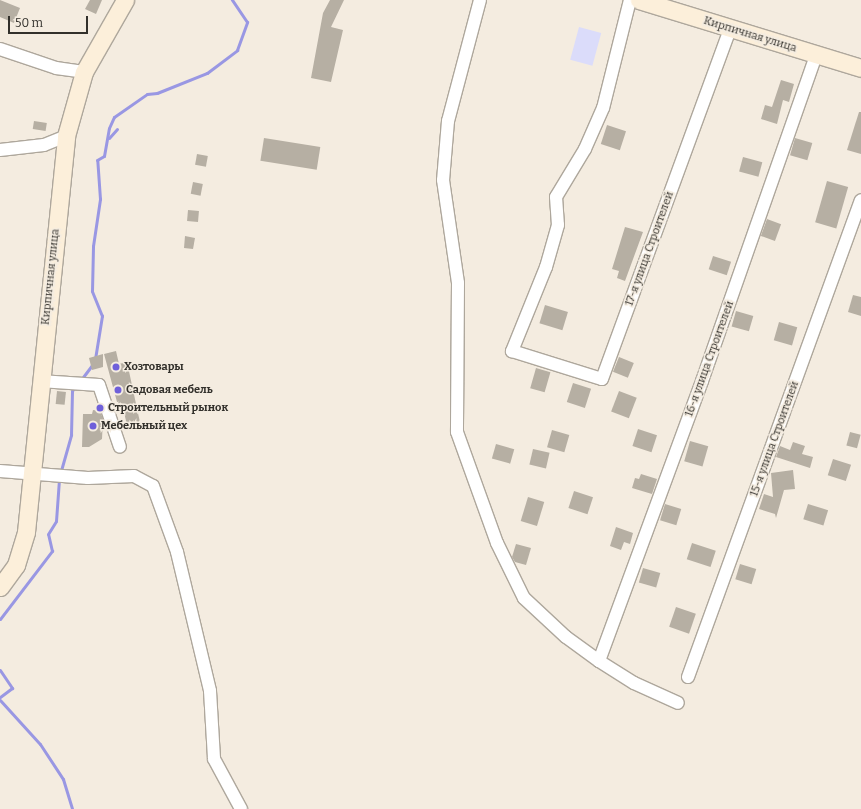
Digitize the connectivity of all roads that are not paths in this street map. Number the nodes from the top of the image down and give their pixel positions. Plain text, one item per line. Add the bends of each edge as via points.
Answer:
1 (125, 0) edge
2 (480, 0) edge
3 (630, 0) edge
4 (639, 0) edge
5 (730, 30) junction
6 (0, 49) edge
7 (816, 55) junction
8 (861, 68) edge
9 (84, 72) junction
10 (66, 136) junction
11 (0, 150) edge
12 (861, 200) edge
13 (40, 381) junction
14 (120, 447) dead end
15 (0, 471) edge
16 (30, 473) junction
17 (0, 587) edge
18 (599, 662) junction
19 (688, 678) dead end
20 (678, 703) dead end
21 (241, 809) edge

1 - 9 main road, Кирпичная улица
2 - 18 street via 448,121 443,180 458,283 457,432 497,543 524,598 566,637
3 - 5 street, 17-я улица Строителей via 603,108 585,149 556,198 558,225 548,260 512,351 602,379
4 - 5 main road, Кирпичная улица
5 - 7 main road, Кирпичная улица
6 - 9 street via 56,68
7 - 8 main road, Кирпичная улица
7 - 18 street, 16-я улица Строителей via 702,381
9 - 10 main road, Кирпичная улица
10 - 11 street via 44,144
10 - 13 main road, Кирпичная улица
12 - 19 street, 15-я улица Строителей
13 - 14 street via 99,385
13 - 16 main road, Кирпичная улица
15 - 16 street
16 - 17 main road, Кирпичная улица via 26,532 16,565
16 - 21 street via 88,478 134,476 153,486 177,552 210,691 214,759
18 - 20 street via 634,683

